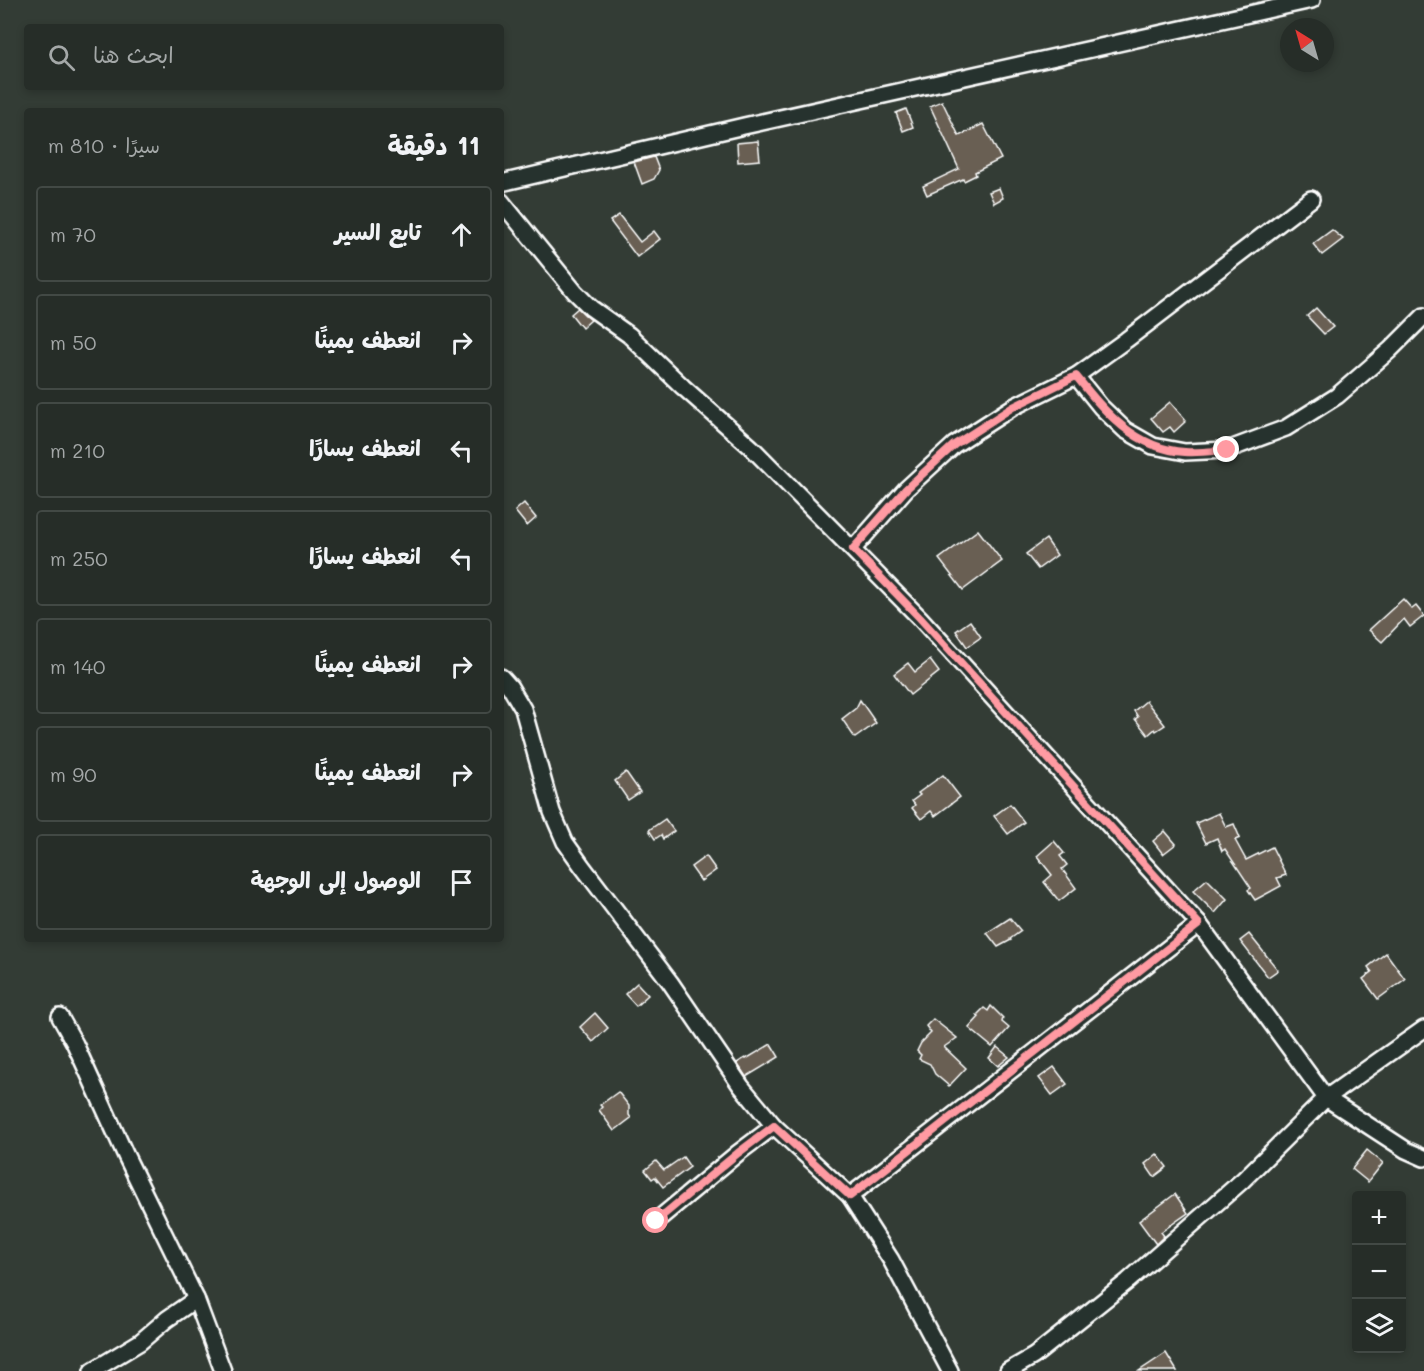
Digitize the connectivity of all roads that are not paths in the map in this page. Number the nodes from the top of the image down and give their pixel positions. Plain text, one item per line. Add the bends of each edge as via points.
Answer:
1 (1312, 0) edge
2 (504, 182) edge
3 (1311, 200) dead end
4 (504, 205) edge
5 (1424, 316) edge
6 (1076, 376) junction
7 (853, 549) junction
8 (504, 680) edge
9 (1199, 924) junction
10 (60, 1017) dead end
11 (1424, 1029) edge
12 (1326, 1098) junction
13 (774, 1126) junction
14 (1424, 1158) edge
15 (850, 1196) junction
16 (656, 1221) dead end
17 (196, 1299) junction
18 (92, 1371) edge
19 (223, 1371) edge
20 (950, 1371) edge
21 (1008, 1371) edge

1 - 2 street
3 - 6 street
4 - 7 street via 591,308 629,335 751,447
5 - 6 street via 1336,396 1286,428 1227,450 1185,452 1153,446 1125,430
6 - 7 street via 1013,407 954,445 906,489
7 - 9 street
8 - 13 street via 523,710 552,812 565,842
9 - 12 street
9 - 15 street
10 - 17 street
11 - 12 street
12 - 14 street
12 - 21 street via 1243,1180 1128,1281 1034,1356
13 - 15 street
13 - 16 street
15 - 20 street via 891,1260
17 - 18 street via 141,1342
17 - 19 street

